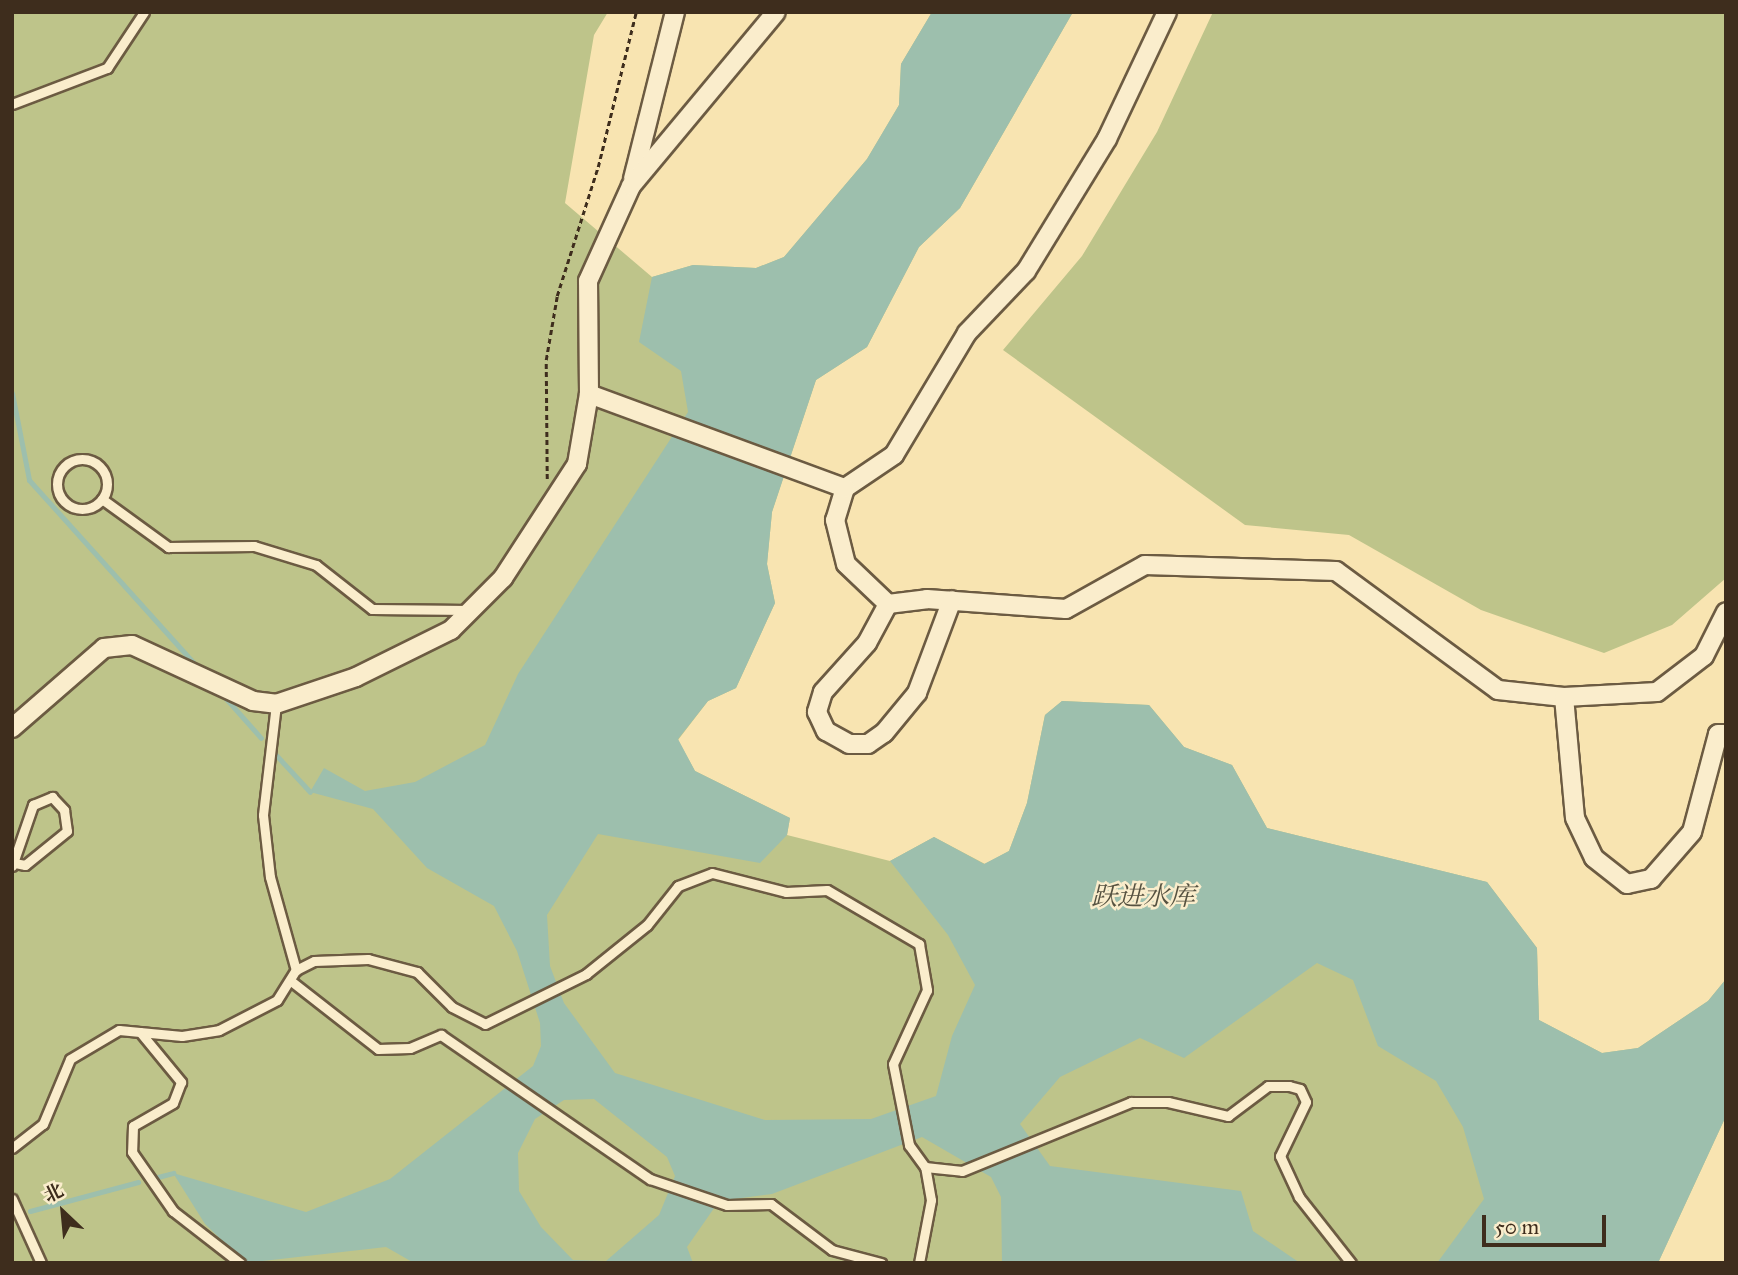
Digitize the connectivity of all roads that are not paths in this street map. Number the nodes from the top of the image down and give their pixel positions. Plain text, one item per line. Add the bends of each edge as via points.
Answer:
1 (144, 12) edge
2 (675, 12) edge
3 (776, 12) edge
4 (1167, 12) edge
5 (12, 104) edge
6 (631, 186) junction
7 (589, 394) junction
8 (845, 488) junction
9 (102, 499) junction
10 (952, 600) junction
11 (888, 604) junction
12 (471, 610) junction
13 (1726, 612) edge
14 (1564, 697) junction
15 (276, 704) junction
16 (12, 728) edge
17 (1726, 734) edge
18 (14, 864) edge
19 (296, 970) junction
20 (291, 981) junction
21 (140, 1032) junction
22 (12, 1148) edge
23 (925, 1167) junction
24 (12, 1199) edge
25 (41, 1263) edge
26 (240, 1263) edge
27 (881, 1263) edge
28 (919, 1263) edge
29 (1351, 1263) edge

1 - 5 lane via 107,68
2 - 6 street
3 - 6 street
4 - 8 street via 1107,139 1026,271 967,333 894,455
6 - 7 street via 588,281
7 - 8 street
7 - 12 street via 577,464 503,578
8 - 11 street via 835,520 846,564
9 - 9 lane via 107,483 95,462 79,459 64,467 57,481 66,503 89,508
9 - 12 lane via 168,547 254,546 316,565 372,609
10 - 11 street
10 - 11 street via 916,694 884,733 868,744 849,744 826,731 817,712 823,692 867,643
10 - 14 street via 1066,609 1145,565 1336,571 1498,690
12 - 15 street via 451,630 356,677
13 - 14 street via 1704,656 1657,692
14 - 17 street via 1575,818 1594,858 1627,884 1651,879 1692,832 1717,734
15 - 16 street via 253,701 148,651 117,645 91,655
15 - 19 lane via 263,815 270,877
18 - 18 lane via 18,836 33,805 52,797 64,810 67,831 25,865
19 - 20 lane
19 - 23 lane via 314,961 393,964 435,986 460,1014 485,1024 586,974 647,925 688,878 712,873 786,892 827,890 900,928 925,958 926,990 893,1064 909,1144
20 - 21 lane via 250,1018 219,1030
20 - 27 lane via 378,1049 410,1048 441,1035 650,1179 727,1205 771,1203 832,1251
21 - 22 lane via 119,1030 70,1059 53,1087 54,1107 43,1124
21 - 26 lane via 181,1082 173,1103 133,1126 132,1152 173,1211
23 - 28 lane via 931,1200
23 - 29 lane via 962,1171 1131,1102 1168,1101 1228,1116 1268,1086 1300,1089 1306,1102 1280,1156 1299,1197
24 - 25 lane

